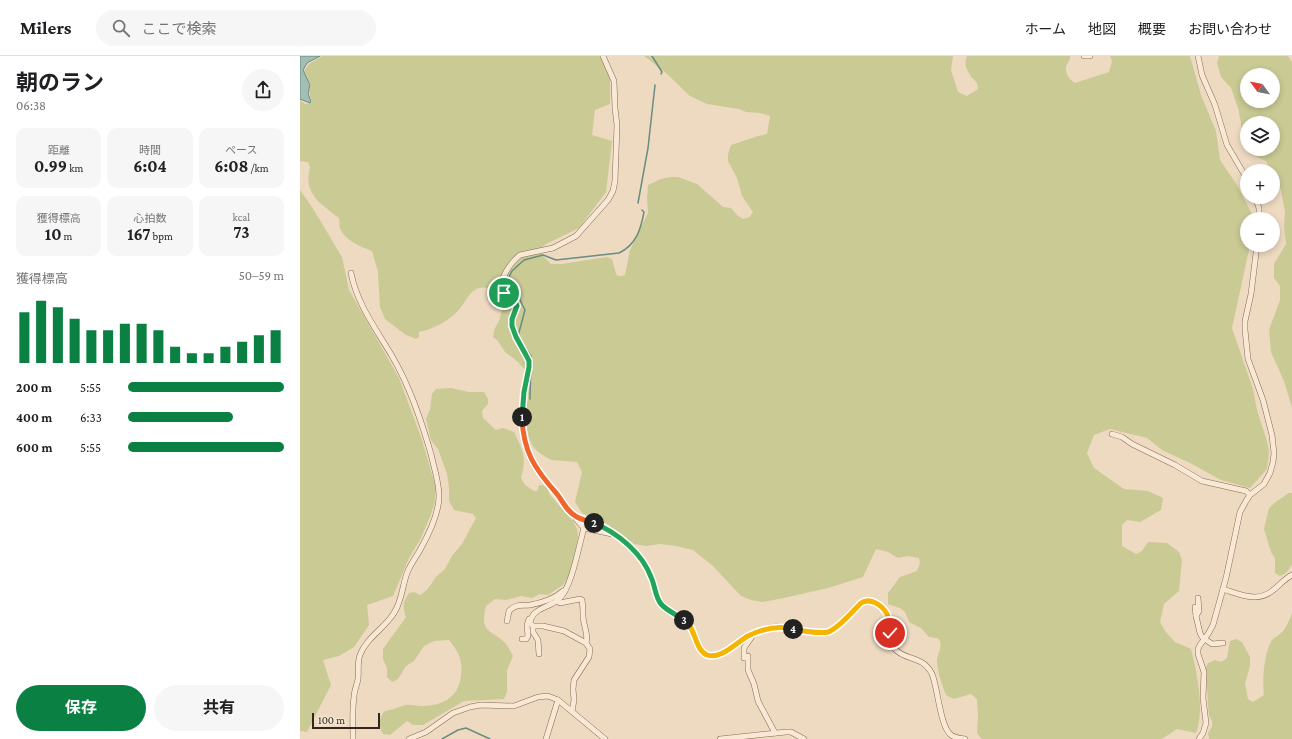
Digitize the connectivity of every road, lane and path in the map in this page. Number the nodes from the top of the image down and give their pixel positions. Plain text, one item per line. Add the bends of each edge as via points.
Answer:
1 (603, 56) edge
2 (1084, 56) edge
3 (1090, 56) edge
4 (1198, 56) edge
5 (1240, 167) edge
6 (1256, 252) edge
7 (351, 273) dead end
8 (1112, 434) dead end
9 (1250, 495) junction
10 (571, 513) junction
11 (584, 528) junction
12 (616, 535) junction
13 (1292, 575) edge
14 (566, 589) junction
15 (1223, 589) junction
16 (1198, 598) dead end
17 (557, 601) junction
18 (1195, 607) dead end
19 (532, 616) junction
20 (1196, 616) junction
21 (507, 621) dead end
22 (533, 626) junction
23 (753, 634) junction
24 (522, 639) dead end
25 (1204, 639) junction
26 (586, 643) junction
27 (1223, 643) dead end
28 (539, 654) dead end
29 (558, 700) junction
30 (572, 711) junction
31 (775, 733) junction
32 (353, 739) edge
33 (409, 739) edge
34 (546, 739) edge
35 (605, 739) edge
36 (720, 739) edge
37 (804, 739) edge
38 (965, 739) edge
39 (1201, 739) edge

1 - 10 street via 614,81 617,125 613,191 576,236 553,248 517,257 500,285 501,290 515,301 517,306 512,326 529,361 522,417 526,447 540,474
2 - 3 street
4 - 5 street via 1222,132
6 - 9 street via 1245,330 1248,359 1268,415 1274,453 1270,473 1264,484
7 - 32 street via 363,309 413,399 432,461 439,495 433,522 406,574 397,609 366,644 360,655 353,707
8 - 9 street via 1149,451 1202,481 1246,491
9 - 15 street via 1240,512
10 - 11 street
10 - 12 street via 607,528
11 - 12 street
11 - 14 street
12 - 23 street via 642,562 651,577 660,604 686,621 701,650 706,654 718,655
13 - 15 street via 1266,595 1258,597
14 - 17 street
14 - 21 street via 552,598 530,605 516,605 509,611
15 - 25 street via 1211,630
16 - 20 street via 1200,611
17 - 19 street
17 - 26 street via 560,603 582,600 588,639
18 - 20 street
19 - 22 street via 530,623
19 - 24 street via 527,625 528,636
20 - 25 street
22 - 26 street via 560,630
22 - 28 street
23 - 31 street via 744,648 744,658 748,656 748,670 758,701
23 - 38 street via 779,627 829,632 863,602 870,600 886,613 895,648 929,669 948,733 953,737
25 - 27 street via 1212,644
25 - 39 street via 1198,649 1204,672 1203,698 1206,720
26 - 30 street via 590,654 574,680
29 - 30 street
29 - 33 street via 552,696 543,696 514,706 470,707 453,713 426,732
29 - 34 street
30 - 35 street
31 - 36 street
31 - 37 street via 791,732

